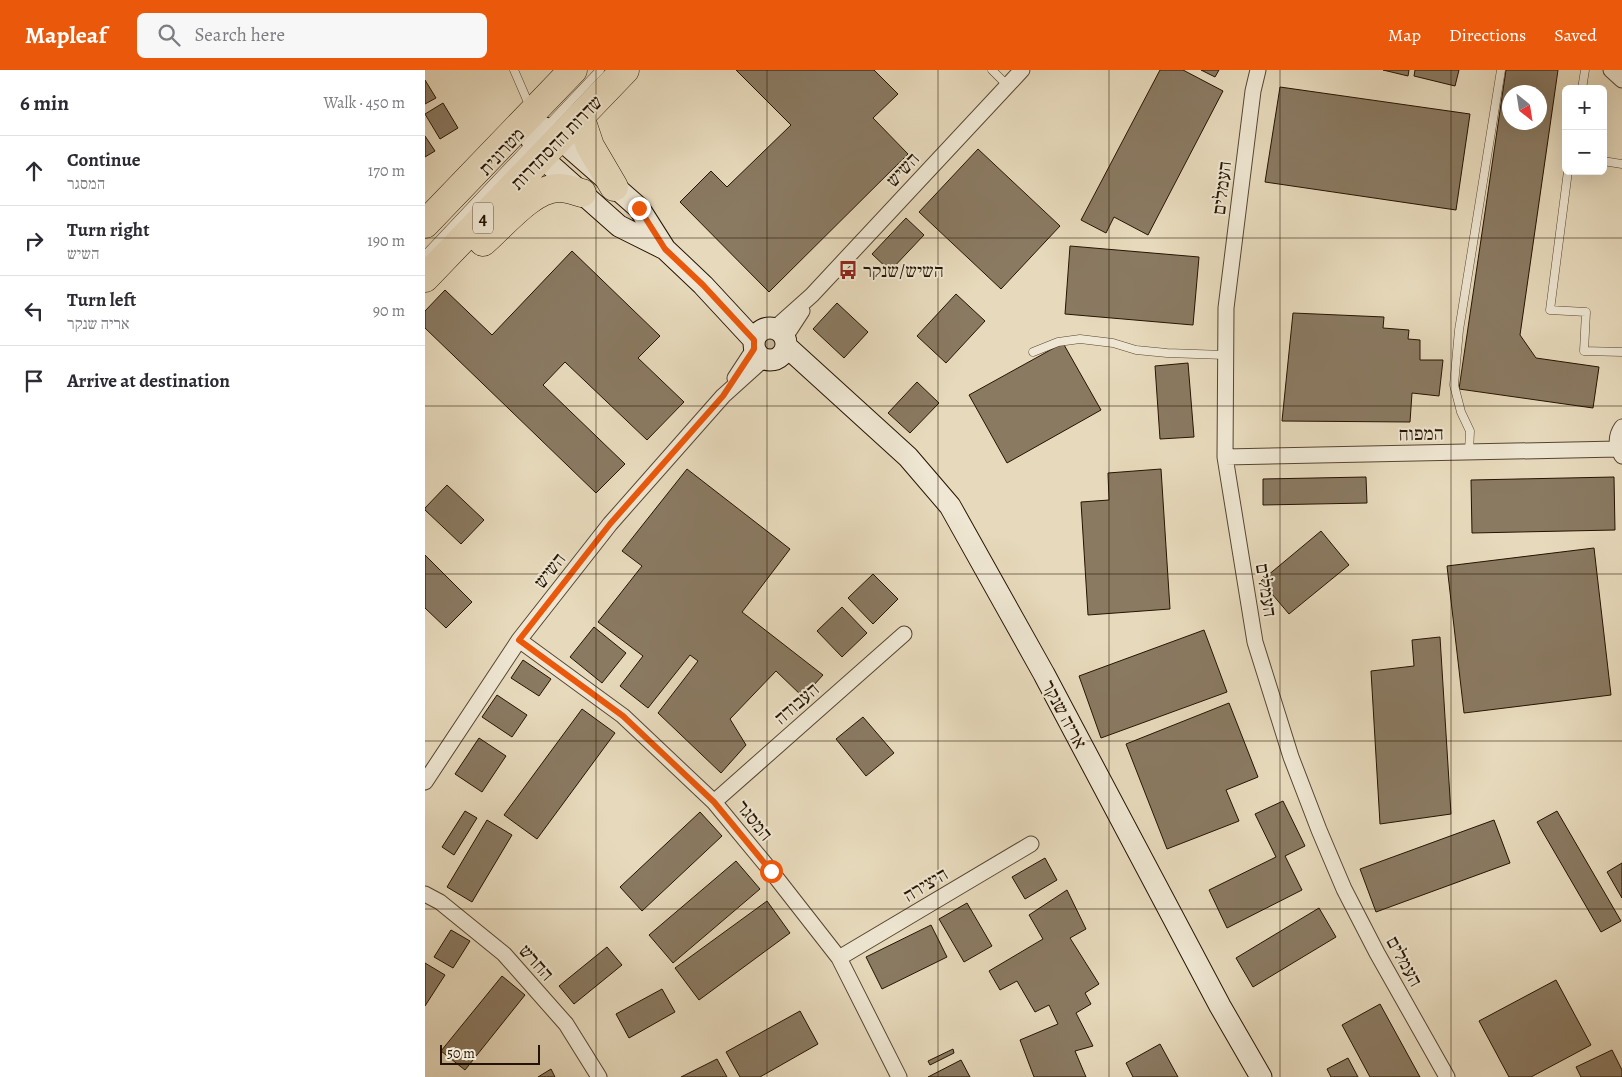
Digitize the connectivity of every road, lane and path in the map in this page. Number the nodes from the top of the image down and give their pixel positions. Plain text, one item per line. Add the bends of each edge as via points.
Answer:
1 (514, 70) edge
2 (573, 70) edge
3 (600, 70) edge
4 (992, 70) edge
5 (1022, 70) edge
6 (1258, 70) edge
7 (1501, 70) edge
8 (1585, 70) edge
9 (1611, 70) edge
10 (627, 73) edge
11 (1622, 80) edge
12 (1007, 85) junction
13 (1582, 85) edge
14 (580, 116) junction
15 (535, 124) junction
16 (1607, 162) edge
17 (1622, 164) edge
18 (1568, 175) edge
19 (614, 187) junction
20 (582, 193) junction
21 (631, 218) junction
22 (425, 224) edge
23 (426, 269) edge
24 (770, 343) junction
25 (1033, 352) dead end
26 (1622, 352) edge
27 (1225, 355) junction
28 (1622, 427) edge
29 (1469, 452) junction
30 (1620, 453) edge
31 (1225, 457) junction
32 (904, 634) dead end
33 (519, 640) junction
34 (425, 782) edge
35 (714, 802) junction
36 (1031, 844) dead end
37 (425, 894) edge
38 (839, 958) junction
39 (599, 1077) edge
40 (899, 1077) edge
41 (1261, 1077) edge
42 (1447, 1077) edge

1 - 15 lane
2 - 15 highway, שדרות ההסתדרות / 4
3 - 15 lane, מטרונית
4 - 12 lane
5 - 12 street, השיש
6 - 27 street, העמלים via 1226,308
7 - 29 lane via 1459,330 1454,385 1470,431
8 - 13 lane
9 - 11 street
10 - 14 highway, שדרות ההסתדרות / 4
12 - 24 street, השיש
14 - 15 highway, שדרות ההסתדרות / 4
14 - 19 highway via 591,146
15 - 19 street, אריה שנקר
15 - 20 street, אריה שנקר
15 - 22 highway, שדרות ההסתדרות / 4
15 - 23 highway, שדרות ההסתדרות / 4
16 - 17 lane
18 - 26 lane via 1550,310 1586,312 1584,351
19 - 21 street, אריה שנקר
20 - 21 street, אריה שנקר
20 - 23 highway via 561,188 543,192 474,249
21 - 24 street, אריה שנקר
24 - 33 street, השיש via 610,524
24 - 41 street, אריה שנקר via 827,383 909,457 951,506
25 - 27 lane via 1058,342 1080,340 1136,350
27 - 31 street, העמלים
28 - 30 street via 1617,435
29 - 30 street, המפוח
29 - 31 street, המפוח
31 - 42 street, העמלים via 1255,642 1291,757 1344,889
32 - 35 street, העבודה
33 - 34 street, השיש
33 - 35 street, המסגר via 623,716
35 - 38 street, המסגר
36 - 38 street, היצירה
37 - 39 street, החרש via 440,902 504,954 566,1024
38 - 40 street, המסגר

